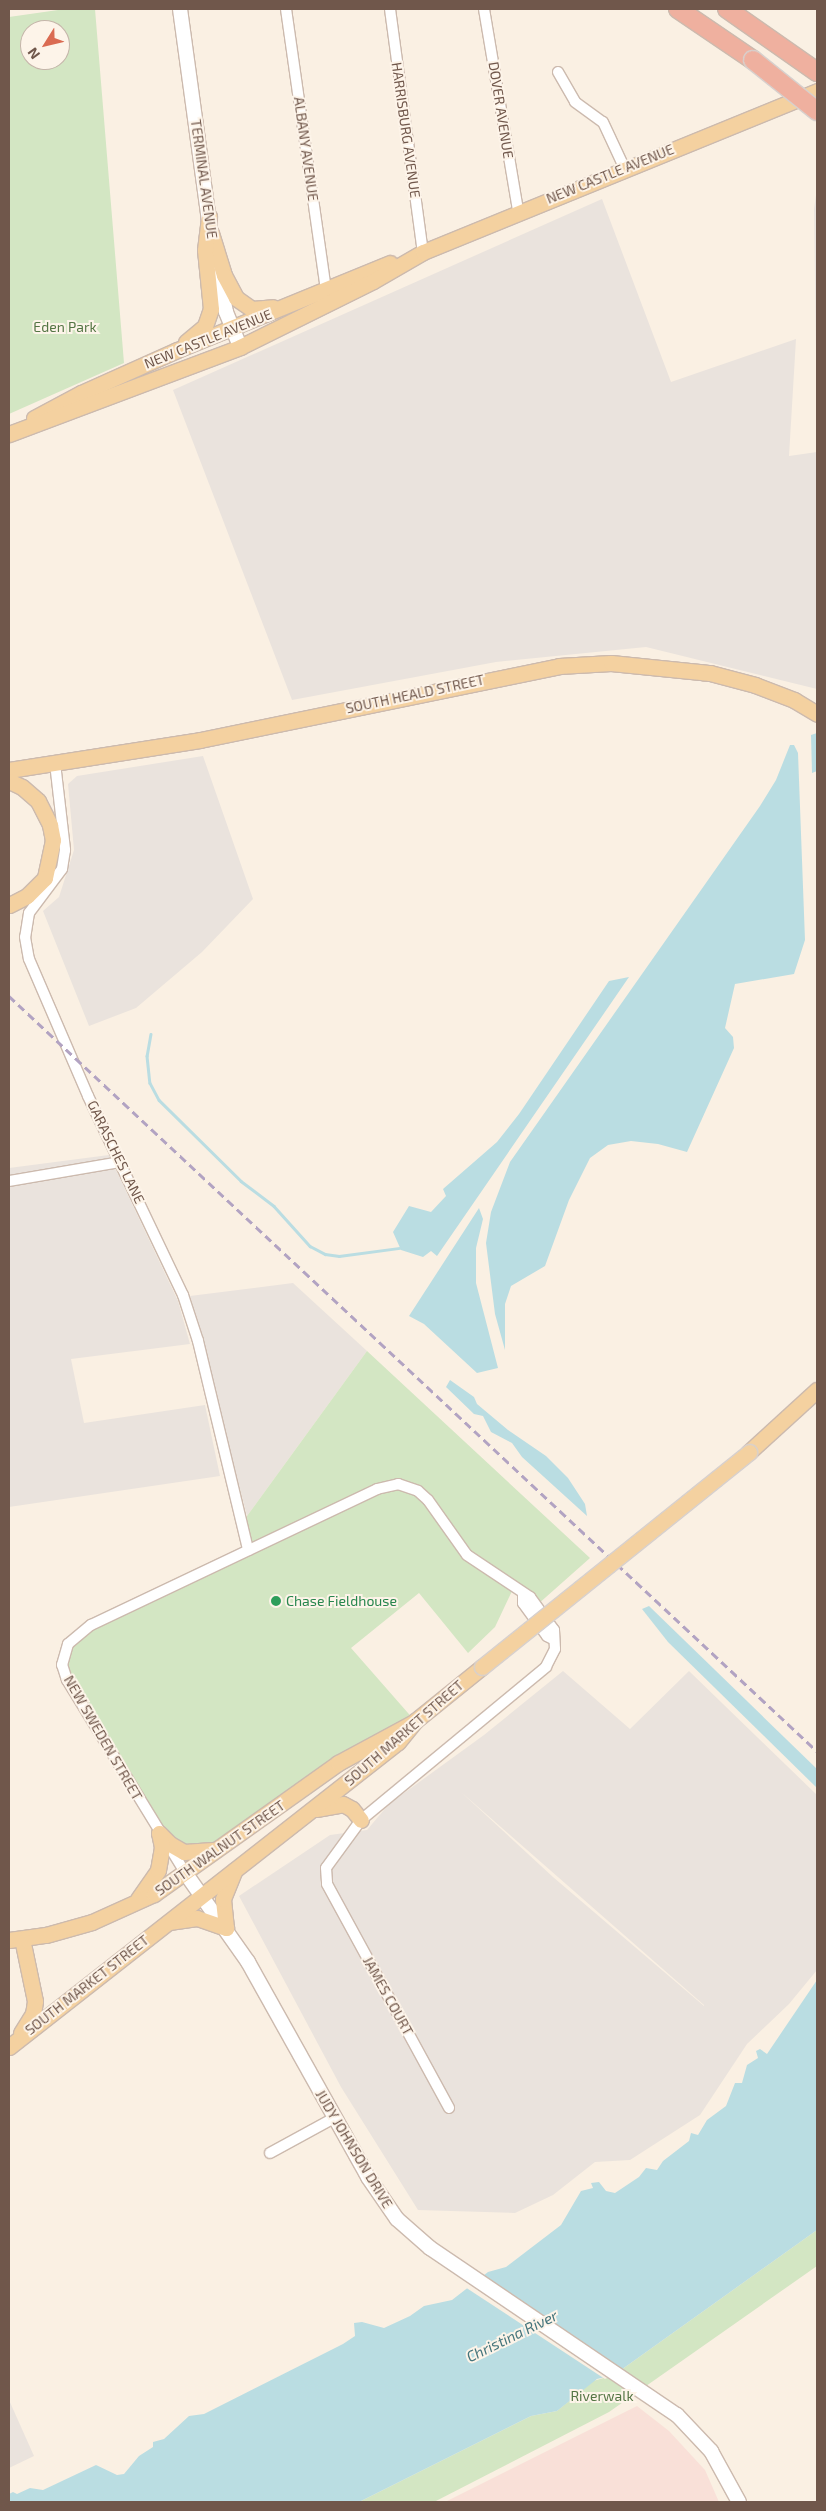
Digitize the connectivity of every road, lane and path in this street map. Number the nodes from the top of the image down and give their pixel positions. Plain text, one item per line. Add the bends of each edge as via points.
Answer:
1 (180, 9) edge
2 (286, 9) edge
3 (390, 9) edge
4 (484, 9) edge
5 (678, 9) edge
6 (727, 9) edge
7 (558, 72) dead end
8 (817, 72) edge
9 (817, 91) edge
10 (817, 110) edge
11 (624, 168) junction
12 (518, 211) junction
13 (210, 216) junction
14 (211, 233) junction
15 (423, 252) junction
16 (404, 260) junction
17 (323, 291) junction
18 (232, 329) junction
19 (240, 347) junction
20 (177, 350) junction
21 (14, 432) edge
22 (817, 714) edge
23 (55, 763) junction
24 (9, 770) edge
25 (9, 781) edge
26 (9, 905) edge
27 (120, 1162) junction
28 (9, 1182) edge
29 (817, 1390) edge
30 (817, 1404) edge
31 (771, 1433) junction
32 (248, 1550) junction
33 (415, 1721) junction
34 (312, 1810) junction
35 (361, 1820) junction
36 (159, 1833) junction
37 (218, 1850) junction
38 (235, 1869) junction
39 (186, 1874) junction
40 (201, 1894) junction
41 (130, 1906) junction
42 (166, 1923) junction
43 (226, 1928) junction
44 (15, 1939) edge
45 (13, 2044) edge
46 (449, 2108) dead end
47 (334, 2118) junction
48 (270, 2153) dead end
49 (739, 2502) edge

1 - 13 street, TERMINAL AVENUE
2 - 17 street, ALBANY AVENUE
3 - 15 street, HARRISBURG AVENUE
4 - 12 street, DOVER AVENUE
5 - 10 highway, bridge via 753,60
6 - 8 highway
7 - 11 street via 575,102 603,122
9 - 11 main road, NEW CASTLE AVENUE
11 - 12 main road, NEW CASTLE AVENUE
12 - 15 main road, NEW CASTLE AVENUE
13 - 14 street, TERMINAL AVENUE
13 - 20 main road via 205,250 211,309 204,326
14 - 17 main road via 232,294 247,307 263,309
14 - 18 street, TERMINAL AVENUE
15 - 16 main road, NEW CASTLE AVENUE
16 - 17 main road, NEW CASTLE AVENUE via 377,267
16 - 19 main road, NEW CASTLE AVENUE via 373,281
17 - 18 main road, NEW CASTLE AVENUE
18 - 19 street, TERMINAL AVENUE
18 - 20 main road, NEW CASTLE AVENUE
19 - 21 main road, NEW CASTLE AVENUE
20 - 21 main road, NEW CASTLE AVENUE via 81,393 38,415
22 - 23 main road, SOUTH HEALD STREET via 771,691 710,674 611,663 559,666 200,740
23 - 24 main road, SOUTH HEALD STREET
23 - 27 street, GARASCHES LANE via 65,850 62,870 29,913 25,937 29,959
25 - 26 main road via 38,801 50,825 53,840 44,878 26,896
27 - 28 street
27 - 32 street, GARASCHES LANE via 191,1315
29 - 31 main road, SOUTH MARKET STREET
30 - 31 main road, SOUTH MARKET STREET
31 - 33 main road, SOUTH MARKET STREET, bridge
32 - 35 street via 377,1489 390,1484 406,1485 428,1500 476,1563 530,1597 552,1626 555,1649 546,1668
32 - 36 street, NEW SWEDEN STREET via 84,1629 72,1639 65,1651 62,1666 67,1680
33 - 34 main road, SOUTH MARKET STREET via 398,1742
33 - 37 main road, SOUTH WALNUT STREET via 338,1763
34 - 35 main road via 343,1804
34 - 38 main road, SOUTH MARKET STREET
35 - 46 street, JAMES COURT via 328,1862 324,1876
36 - 37 main road via 184,1852
36 - 39 street, NEW SWEDEN STREET
36 - 41 main road via 162,1854 155,1878
37 - 39 main road, SOUTH WALNUT STREET
38 - 40 main road, SOUTH MARKET STREET
38 - 43 main road via 223,1899
39 - 40 street, JUDY JOHNSON DRIVE
39 - 41 main road, SOUTH WALNUT STREET
40 - 42 main road, SOUTH MARKET STREET
40 - 43 street, JUDY JOHNSON DRIVE
41 - 44 main road, SOUTH WALNUT STREET via 75,1928
42 - 43 main road via 197,1918
42 - 45 main road, SOUTH MARKET STREET
43 - 47 street, JUDY JOHNSON DRIVE
44 - 45 main road via 35,2001 33,2014
47 - 48 street
47 - 49 street, JUDY JOHNSON DRIVE via 372,2184 392,2212 422,2242 677,2415 700,2437 715,2458

